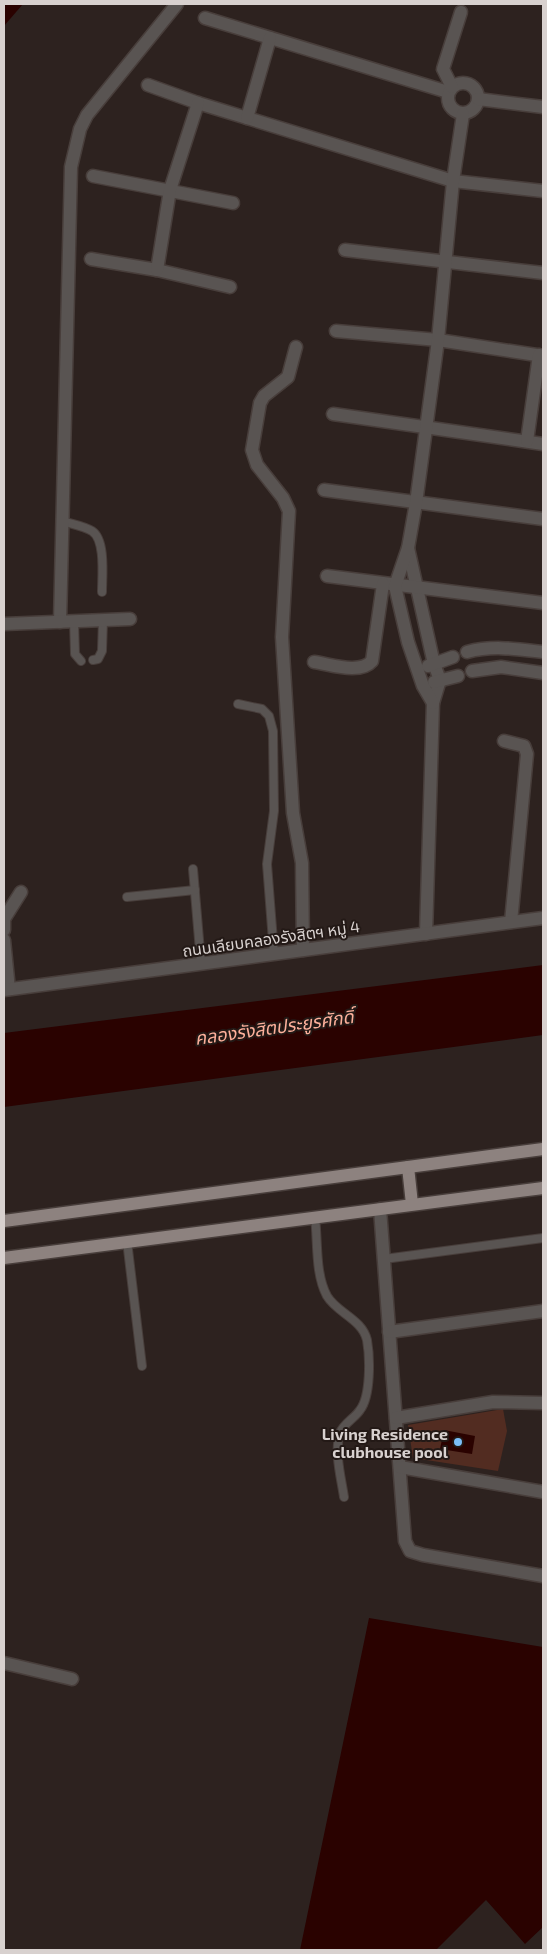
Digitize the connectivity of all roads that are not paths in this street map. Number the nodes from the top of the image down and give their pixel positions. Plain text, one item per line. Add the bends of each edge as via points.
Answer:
1 (177, 4) edge
2 (461, 12) dead end
3 (205, 18) dead end
4 (270, 38) junction
5 (148, 85) dead end
6 (450, 90) junction
7 (478, 99) junction
8 (198, 103) junction
9 (543, 107) edge
10 (463, 114) junction
11 (247, 118) junction
12 (93, 176) dead end
13 (453, 181) junction
14 (170, 190) junction
15 (543, 190) edge
16 (233, 203) dead end
17 (345, 250) dead end
18 (91, 259) dead end
19 (447, 260) junction
20 (157, 270) junction
21 (543, 273) edge
22 (230, 286) dead end
23 (336, 331) dead end
24 (438, 340) junction
25 (296, 347) dead end
26 (541, 355) edge
27 (333, 414) dead end
28 (426, 428) junction
29 (527, 441) junction
30 (543, 444) edge
31 (324, 490) dead end
32 (416, 503) junction
33 (543, 519) edge
34 (62, 521) junction
35 (408, 548) junction
36 (327, 576) dead end
37 (389, 585) junction
38 (417, 589) junction
39 (102, 592) dead end
40 (543, 604) edge
41 (130, 619) dead end
42 (103, 620) junction
43 (74, 621) junction
44 (60, 622) junction
45 (4, 624) edge
46 (467, 652) dead end
47 (543, 652) edge
48 (453, 656) dead end
49 (93, 660) dead end
50 (81, 661) dead end
51 (314, 662) dead end
52 (434, 664) junction
53 (418, 669) junction
54 (472, 671) dead end
55 (543, 673) edge
56 (458, 676) dead end
57 (440, 680) junction
58 (423, 686) junction
59 (238, 704) dead end
60 (433, 704) junction
61 (504, 741) dead end
62 (193, 869) dead end
63 (195, 890) junction
64 (21, 892) dead end
65 (127, 897) dead end
66 (543, 918) edge
67 (511, 922) junction
68 (4, 930) edge
69 (426, 934) junction
70 (4, 940) edge
71 (303, 950) junction
72 (274, 954) junction
73 (201, 964) junction
74 (6, 990) edge
75 (543, 1149) edge
76 (408, 1167) junction
77 (543, 1188) edge
78 (412, 1204) junction
79 (380, 1209) junction
80 (315, 1217) junction
81 (4, 1221) edge
82 (543, 1238) edge
83 (127, 1241) junction
84 (4, 1258) edge
85 (384, 1259) junction
86 (543, 1311) edge
87 (389, 1332) junction
88 (142, 1366) dead end
89 (543, 1403) edge
90 (396, 1418) junction
91 (400, 1467) junction
92 (543, 1492) edge
93 (344, 1496) dead end
94 (543, 1576) edge
95 (4, 1663) edge
96 (72, 1680) dead end

1 - 34 street via 87,115 80,129 71,167
2 - 6 street via 444,69
3 - 4 street
4 - 6 street
4 - 11 street
5 - 8 street
6 - 7 street via 466,83 475,89
6 - 10 street via 447,98 450,107
7 - 9 street
7 - 10 street via 474,108
8 - 11 street
8 - 14 street
10 - 13 street
11 - 13 street
12 - 14 street
13 - 15 street
13 - 19 street
14 - 16 street
14 - 20 street
17 - 19 street
18 - 20 street
19 - 21 street
19 - 24 street
20 - 22 street
23 - 24 street
24 - 26 street
24 - 28 street
25 - 71 street via 288,377 260,403 252,450 257,465 284,498 288,511 282,637 293,813 302,871
26 - 29 street
27 - 28 street
28 - 29 street
28 - 32 street
29 - 30 street
31 - 32 street
32 - 33 street
32 - 35 street
34 - 39 lane via 94,532 99,539
34 - 44 street
35 - 37 street
35 - 38 street
36 - 37 street
37 - 38 street
37 - 51 street via 372,661 358,668
37 - 53 street
38 - 40 street
38 - 52 street
41 - 42 street
42 - 43 street
42 - 49 lane via 102,651 98,659
43 - 44 street
43 - 50 lane via 75,654
44 - 45 street
46 - 47 street via 503,647
48 - 52 street
52 - 53 street
52 - 57 street
53 - 58 street
54 - 55 street via 502,667
56 - 57 street
57 - 58 street
57 - 60 street
58 - 60 street
59 - 72 lane via 262,709 269,716 273,731 274,812 267,864
60 - 69 street
61 - 67 street via 524,746 527,754
62 - 63 lane
63 - 65 lane
63 - 73 lane
64 - 68 street via 4,919
66 - 67 street, ถนนเลียบคลองรังสิตฯ หมู่ 4
67 - 69 street, ถนนเลียบคลองรังสิตฯ หมู่ 4
69 - 71 street, ถนนเลียบคลองรังสิตฯ หมู่ 4
70 - 74 street
71 - 72 street, ถนนเลียบคลองรังสิตฯ หมู่ 4
72 - 73 street, ถนนเลียบคลองรังสิตฯ หมู่ 4
73 - 74 street, ถนนเลียบคลองรังสิตฯ หมู่ 4
75 - 76 main road
76 - 78 main road
76 - 81 main road
77 - 78 main road
78 - 79 main road
79 - 80 main road
79 - 85 street
80 - 83 main road
80 - 93 lane via 322,1283 335,1307 362,1328 367,1340 366,1400 341,1430 337,1445
82 - 85 lane
83 - 84 main road
83 - 88 lane
85 - 87 street
86 - 87 street
87 - 90 street
89 - 90 street via 493,1402
90 - 91 street
91 - 92 street
91 - 94 street via 405,1541 410,1551 423,1556
95 - 96 street

